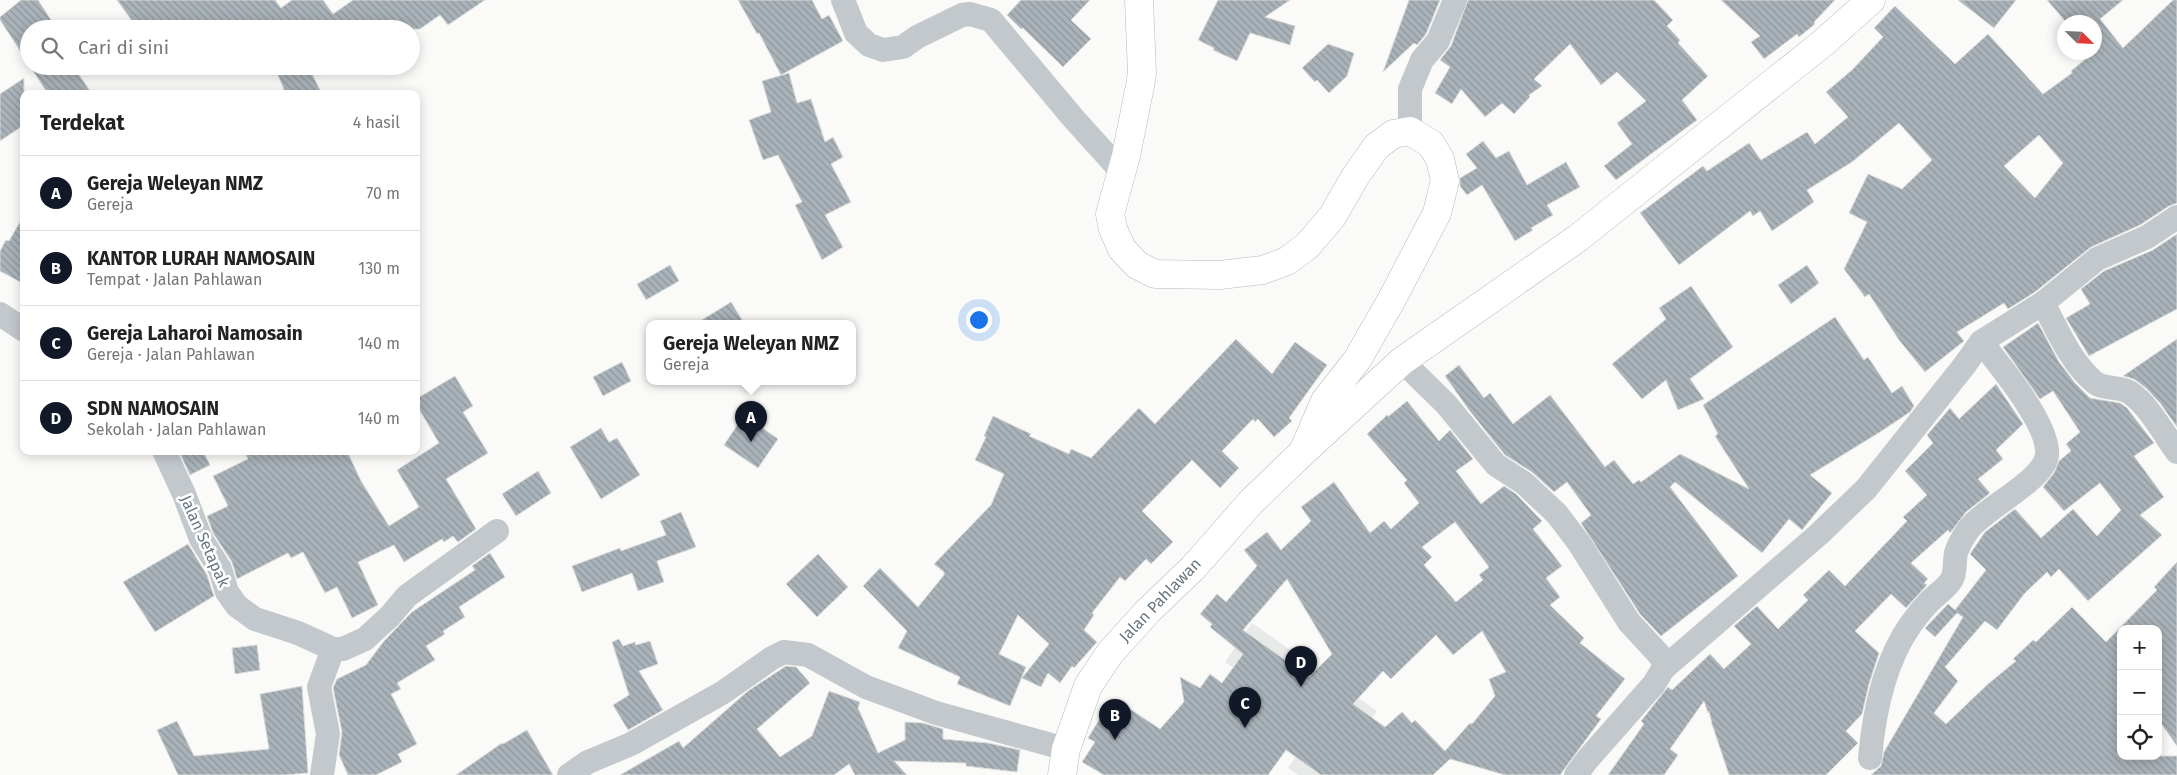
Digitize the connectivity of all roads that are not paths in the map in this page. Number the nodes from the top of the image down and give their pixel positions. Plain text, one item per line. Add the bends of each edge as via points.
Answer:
1 (843, 0) edge
2 (1139, 0) edge
3 (1455, 0) edge
4 (1871, 0) edge
5 (1410, 131) junction
6 (1121, 171) junction
7 (2177, 217) edge
8 (2043, 303) junction
9 (0, 314) edge
10 (20, 327) edge
11 (1981, 342) junction
12 (1402, 360) junction
13 (1303, 452) junction
14 (2177, 452) edge
15 (166, 455) edge
16 (497, 531) dead end
17 (333, 648) junction
18 (1663, 669) junction
19 (1870, 758) dead end
20 (1064, 762) edge
21 (322, 775) edge
22 (568, 775) edge
23 (1576, 775) edge

1 - 6 street via 856,33 869,45 883,50 903,47 917,36 962,15 991,20
2 - 6 main road via 1142,73
3 - 5 street via 1438,41 1422,60 1410,89
4 - 12 main road, Jalan Pahlawan via 1823,43 1578,238
5 - 6 main road via 1393,134 1376,147 1332,217 1308,246 1287,261 1263,270 1220,276 1154,274 1137,265 1122,249 1110,214
5 - 13 main road via 1431,144 1440,158 1445,181 1437,213 1357,360 1325,401
7 - 8 street via 2147,237 2097,259
8 - 11 street
8 - 14 street via 2087,375 2099,385 2121,389 2139,400
9 - 10 street
11 - 18 street via 1871,484 1818,535
11 - 19 street via 2030,409 2046,442 2047,456 2028,481 1968,530 1956,552 1952,580 1910,625 1883,684
12 - 13 main road, Jalan Pahlawan
12 - 18 street via 1446,404 1496,465 1524,483 1557,514 1629,622 1664,660
13 - 20 main road, Jalan Pahlawan via 1251,502 1193,568 1110,652 1088,686
15 - 17 street, Jalan Setapak via 201,539 220,569 237,606 255,620
16 - 17 street via 406,596 365,639 343,650
17 - 21 street via 319,687 328,734
18 - 23 street via 1654,684
20 - 22 street via 866,687 808,655 784,652 722,693

